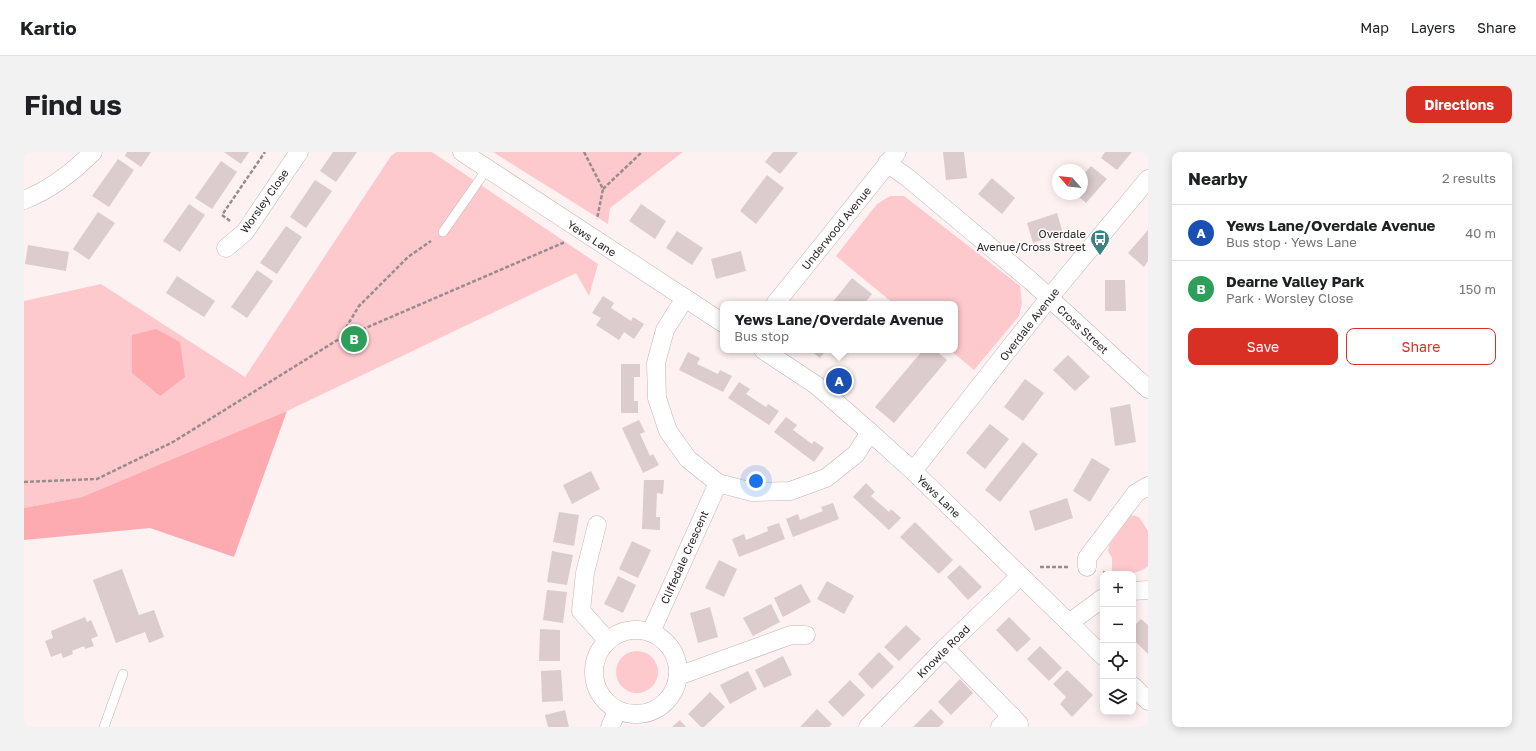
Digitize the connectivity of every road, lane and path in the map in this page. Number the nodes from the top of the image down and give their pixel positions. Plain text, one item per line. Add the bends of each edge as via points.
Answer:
1 (93, 152) edge
2 (265, 152) edge
3 (299, 152) edge
4 (462, 152) edge
5 (584, 152) edge
6 (642, 152) edge
7 (892, 158) edge
8 (487, 169) junction
9 (1148, 179) edge
10 (603, 189) junction
11 (24, 200) edge
12 (244, 232) junction
13 (443, 232) joint
14 (585, 234) junction
15 (226, 248) dead end
16 (685, 298) junction
17 (1049, 298) junction
18 (777, 301) edge
19 (720, 321) edge
20 (339, 339) junction
21 (768, 353) edge
22 (1148, 389) edge
23 (870, 432) junction
24 (913, 471) junction
25 (24, 482) edge
26 (718, 483) junction
27 (1148, 486) edge
28 (596, 525) dead end
29 (1087, 567) joint
30 (1016, 571) junction
31 (1148, 590) edge
32 (1136, 591) edge
33 (1100, 600) edge
34 (1069, 623) junction
35 (651, 632) junction
36 (806, 635) dead end
37 (607, 640) junction
38 (945, 648) junction
39 (1100, 653) edge
40 (123, 674) dead end
41 (678, 676) junction
42 (1136, 689) edge
43 (1148, 700) edge
44 (617, 710) junction
45 (1010, 722) edge
46 (104, 727) edge
47 (610, 727) edge
48 (868, 727) edge

1 - 11 street via 63,179 36,196
2 - 12 path via 222,215
3 - 12 street, Worsley Close
4 - 8 street, Yews Lane
5 - 10 path
6 - 10 path
7 - 17 street, Cross Street via 908,178
7 - 18 street, Underwood Avenue
8 - 13 lane
8 - 14 street, Yews Lane
9 - 17 street, Overdale Avenue
10 - 14 path via 598,218
12 - 15 street, Worsley Close
13 - 20 path via 408,257 359,306
14 - 16 street, Yews Lane
14 - 20 path
16 - 19 street, Yews Lane
16 - 26 street via 663,337 656,363 657,398 668,431 680,448 688,459
17 - 22 street, Cross Street
17 - 24 street, Overdale Avenue
20 - 25 path via 173,442 97,479
21 - 23 street, Yews Lane via 816,385
23 - 24 street, Yews Lane
23 - 26 street via 856,454 826,478 790,491 752,492
24 - 30 street, Yews Lane
26 - 35 street, Cliffedale Crescent
27 - 29 street via 1136,492 1087,558
28 - 37 street via 585,573 581,611
29 - 30 path
30 - 34 street, Yews Lane
30 - 38 street, Knowle Road
31 - 32 street
33 - 34 street
34 - 39 street, Yews Lane
35 - 37 street via 623,631
35 - 41 street via 671,649 677,662
36 - 41 street via 791,635
37 - 44 street via 594,662 593,676 597,690 605,702
38 - 45 street
38 - 48 street, Knowle Road
40 - 46 lane
41 - 44 street via 675,689 657,709 644,714 630,714
42 - 43 street
44 - 47 street

